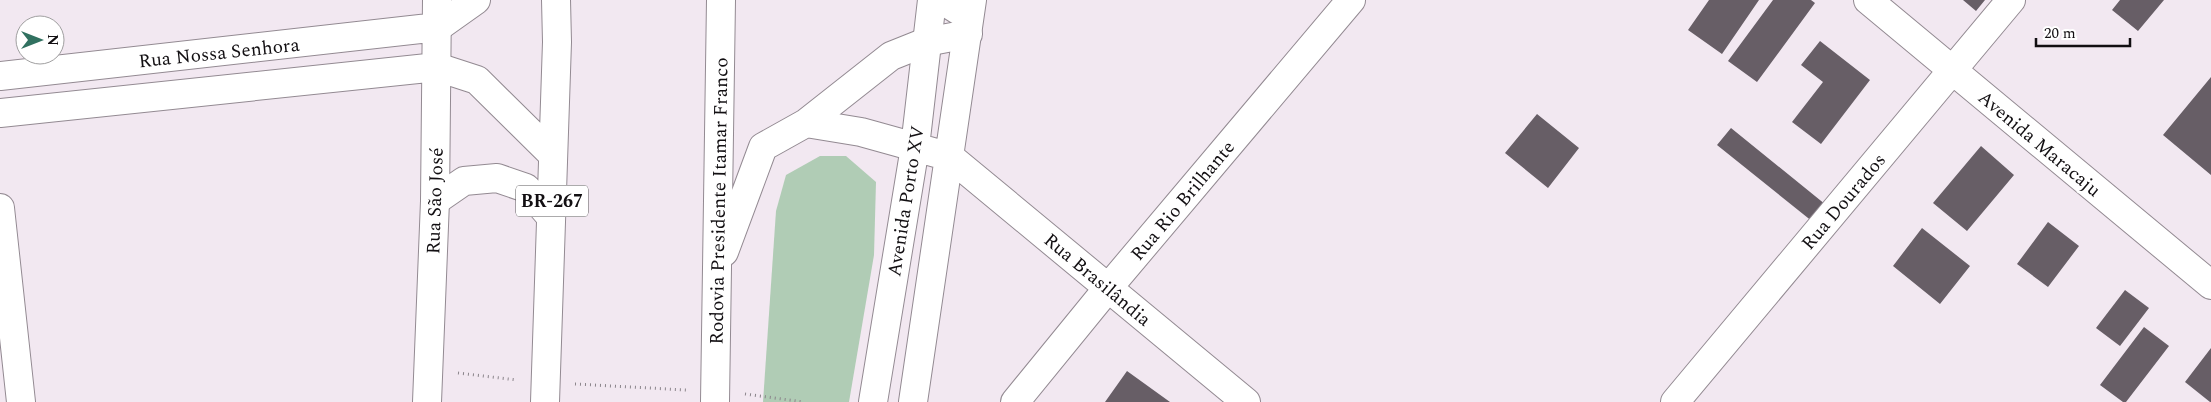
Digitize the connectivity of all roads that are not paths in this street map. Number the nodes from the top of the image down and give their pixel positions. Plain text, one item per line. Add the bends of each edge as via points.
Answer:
1 (437, 0) edge
2 (476, 0) edge
3 (556, 0) edge
4 (721, 0) edge
5 (932, 0) edge
6 (942, 0) edge
7 (1351, 0) edge
8 (1868, 0) edge
9 (2011, 0) edge
10 (969, 17) edge
11 (438, 28) junction
12 (926, 42) junction
13 (239, 49) junction
14 (437, 67) junction
15 (1952, 70) junction
16 (0, 76) edge
17 (242, 88) junction
18 (0, 113) edge
19 (806, 123) junction
20 (914, 146) junction
21 (553, 155) junction
22 (950, 157) junction
23 (435, 201) junction
24 (0, 208) edge
25 (551, 217) junction
26 (716, 272) junction
27 (2211, 285) edge
28 (1108, 288) junction
29 (546, 393) edge
30 (715, 396) edge
31 (21, 402) edge
32 (426, 402) edge
33 (873, 402) edge
34 (913, 402) edge
35 (1015, 402) edge
36 (1246, 402) edge
37 (1675, 402) edge

1 - 11 main road, Rua São José
2 - 11 main road
3 - 21 main road, BR-267
4 - 26 main road, Rodovia Presidente Itamar Franco
5 - 12 main road, Avenida Porto XV
6 - 10 main road
7 - 28 main road, Rua Rio Brilhante
8 - 15 main road, Avenida Maracaju
9 - 15 main road, Rua Dourados
10 - 12 main road
10 - 22 main road, Avenida Porto XV
11 - 13 main road, Rua Nossa Senhora
11 - 14 main road, Rua São José
12 - 19 main road via 891,56
12 - 20 main road, Avenida Porto XV
13 - 16 main road, Rua Nossa Senhora
13 - 17 main road
14 - 17 main road, Rua Nossa Senhora
14 - 21 main road via 476,80
14 - 23 main road, Rua São José
15 - 27 main road, Avenida Maracaju
15 - 37 main road, Rua Dourados
17 - 18 main road, Rua Nossa Senhora
19 - 20 main road via 861,132
19 - 26 main road via 763,147
20 - 22 main road
20 - 33 main road, Avenida Porto XV
21 - 25 main road, BR-267
22 - 28 main road, Rua Brasilândia
22 - 34 main road, Avenida Porto XV
23 - 25 main road via 464,181 497,178 526,188
23 - 32 main road, Rua São José
24 - 31 main road
25 - 29 main road, BR-267
26 - 30 main road, Rodovia Presidente Itamar Franco
28 - 35 main road, Rua Rio Brilhante
28 - 36 main road, Rua Brasilândia

